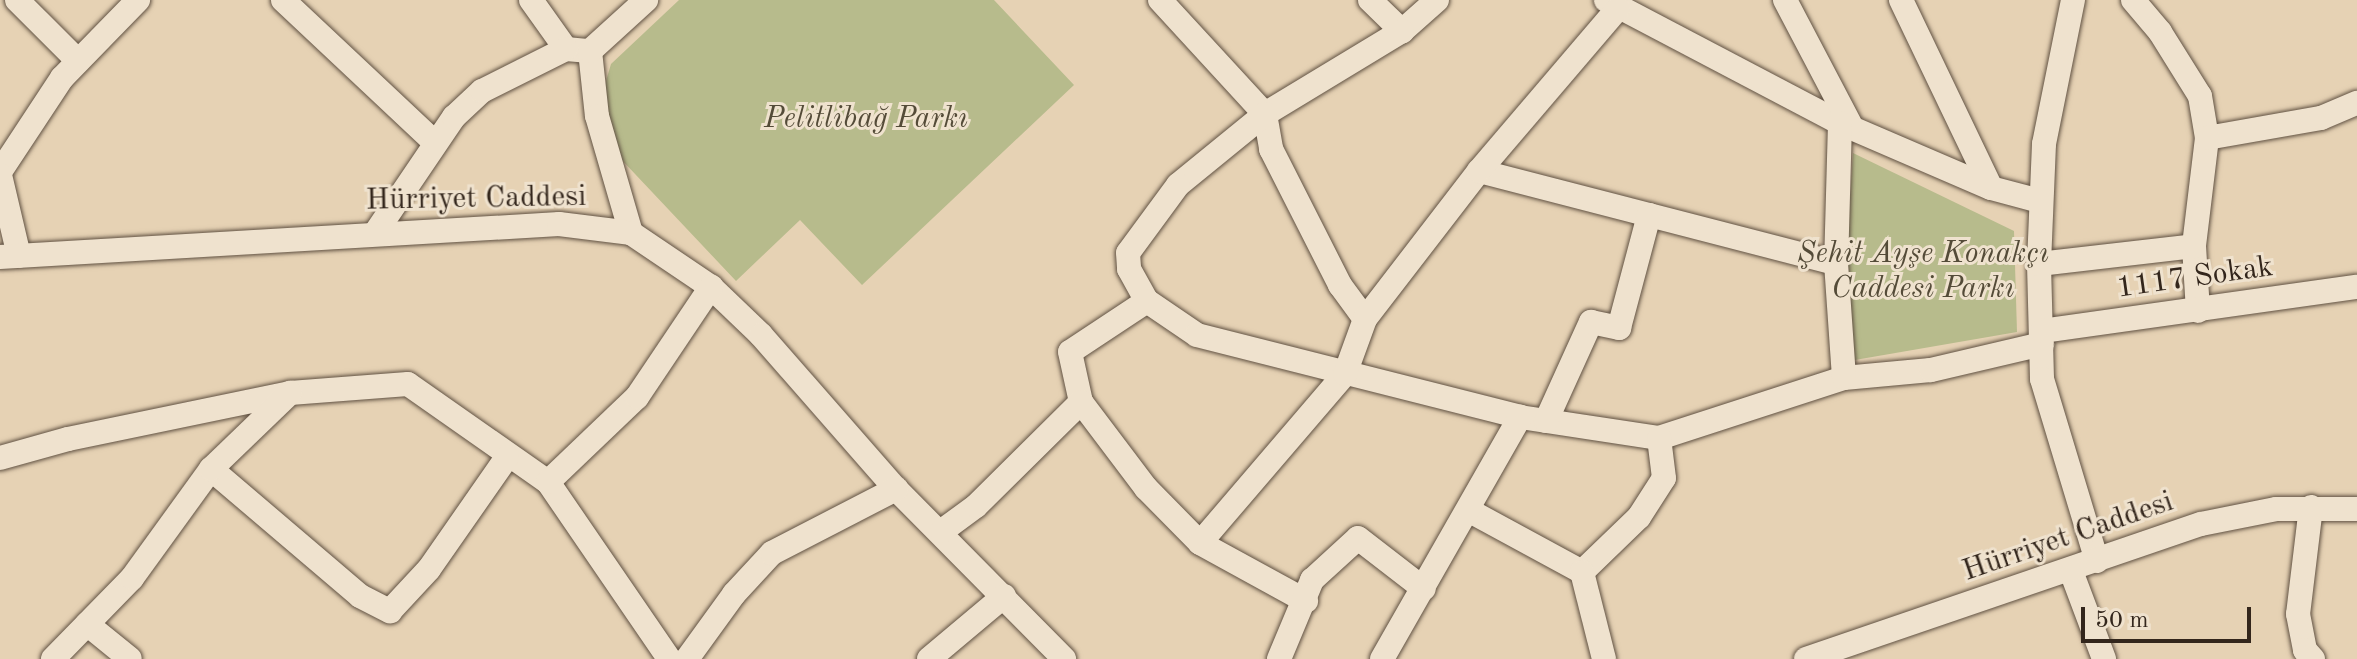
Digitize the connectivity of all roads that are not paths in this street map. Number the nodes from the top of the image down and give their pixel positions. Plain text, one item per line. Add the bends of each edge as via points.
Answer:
1 (138, 0) edge
2 (283, 0) edge
3 (531, 0) edge
4 (646, 0) edge
5 (1160, 0) edge
6 (1370, 0) edge
7 (1437, 0) edge
8 (1785, 0) edge
9 (1901, 0) edge
10 (2073, 0) edge
11 (2133, 0) edge
12 (1612, 4) edge
13 (12, 6) edge
14 (1402, 31) junction
15 (578, 50) junction
16 (78, 61) junction
17 (2357, 103) edge
18 (1265, 114) junction
19 (1845, 124) junction
20 (2207, 138) junction
21 (433, 141) junction
22 (1479, 171) junction
23 (0, 173) edge
24 (1991, 188) junction
25 (2040, 201) junction
26 (1649, 215) junction
27 (376, 232) junction
28 (631, 233) junction
29 (2194, 246) junction
30 (9, 257) edge
31 (1836, 263) junction
32 (2039, 264) junction
33 (711, 287) junction
34 (2357, 287) edge
35 (1147, 301) junction
36 (2198, 311) junction
37 (1365, 319) junction
38 (2042, 338) junction
39 (1345, 374) junction
40 (1844, 378) junction
41 (290, 393) junction
42 (1081, 402) junction
43 (1520, 417) junction
44 (1546, 421) junction
45 (1659, 438) junction
46 (507, 457) junction
47 (0, 458) edge
48 (211, 469) junction
49 (548, 482) junction
50 (896, 489) junction
51 (2311, 507) junction
52 (2357, 509) edge
53 (1468, 510) junction
54 (942, 531) junction
55 (1200, 543) junction
56 (2097, 561) junction
57 (2071, 571) junction
58 (1582, 572) junction
59 (1424, 589) junction
60 (1004, 596) junction
61 (1306, 601) junction
62 (87, 624) junction
63 (53, 659) edge
64 (130, 659) edge
65 (669, 659) edge
66 (687, 659) edge
67 (929, 659) edge
68 (1064, 659) edge
69 (1279, 659) edge
70 (1382, 659) edge
71 (1604, 659) edge
72 (1806, 659) edge
73 (2104, 659) edge
74 (2313, 659) edge

1 - 16 street
2 - 21 street
3 - 15 street
4 - 15 street
5 - 18 street
6 - 14 street
7 - 14 street
8 - 19 street
9 - 24 street
10 - 25 street via 2044,144
11 - 20 street via 2200,96
12 - 19 street
12 - 22 street
13 - 16 street
14 - 18 street
15 - 21 street via 482,91
15 - 28 street
16 - 23 street via 26,126
17 - 20 street via 2321,118
18 - 35 street via 1178,185 1128,253 1129,269
18 - 37 street via 1278,163 1340,285
19 - 24 street
19 - 31 street
20 - 29 street
21 - 27 street
22 - 26 street
22 - 37 street
23 - 30 street
24 - 25 street
25 - 32 street
26 - 31 street
26 - 44 street via 1619,328 1591,322
27 - 28 street, Hürriyet Caddesi via 559,224
27 - 30 street, Hürriyet Caddesi
28 - 33 street, Hürriyet Caddesi
29 - 32 street
29 - 36 street
31 - 40 street
32 - 38 street
33 - 49 street via 637,397
33 - 50 street, Hürriyet Caddesi via 761,335
34 - 36 street, 1117 Sokak
35 - 39 street via 1197,335
35 - 42 street via 1070,352
36 - 38 street, 1117 Sokak
37 - 39 street
38 - 40 street, 1117 Sokak via 1931,370
38 - 56 street via 2042,379
39 - 43 street
39 - 55 street
40 - 45 street, 1117 Sokak
41 - 46 street via 408,384
41 - 47 street
41 - 48 street
42 - 54 street via 976,506
42 - 55 street via 1146,488
43 - 44 street
43 - 53 street
44 - 45 street
45 - 58 street via 1664,478 1639,517
46 - 48 street via 429,569 390,611 360,596
46 - 49 street
48 - 62 street via 132,578
49 - 65 street
50 - 54 street, Hürriyet Caddesi
50 - 66 street via 772,553
51 - 52 street, Hürriyet Caddesi
51 - 56 street, Hürriyet Caddesi via 2201,524
51 - 74 street via 2298,614 2305,650
53 - 58 street
53 - 59 street
54 - 60 street, Hürriyet Caddesi
55 - 61 street
56 - 57 street, Hürriyet Caddesi
57 - 72 street, Hürriyet Caddesi
57 - 73 street
58 - 71 street
59 - 61 street via 1358,538 1312,580
59 - 70 street
60 - 67 street
60 - 68 street, Hürriyet Caddesi
61 - 69 street
62 - 63 street
62 - 64 street

